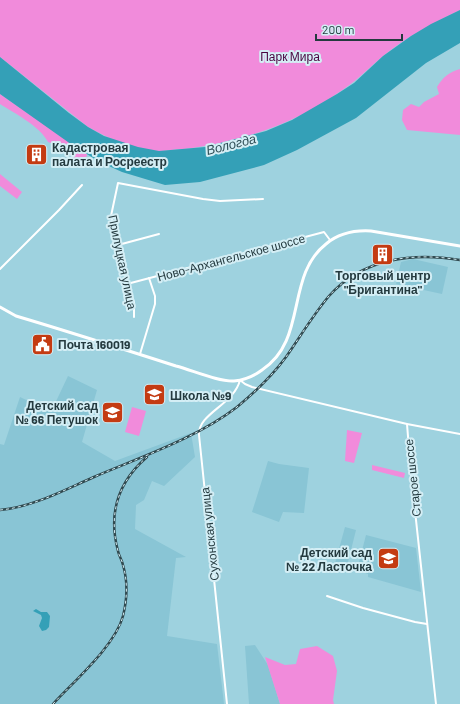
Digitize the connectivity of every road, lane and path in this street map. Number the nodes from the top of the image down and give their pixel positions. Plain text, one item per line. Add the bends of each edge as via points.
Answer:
1 (82, 185) dead end
2 (262, 199) dead end
3 (158, 234) dead end
4 (330, 240) junction
5 (118, 245) junction
6 (460, 246) edge
7 (0, 269) edge
8 (149, 278) junction
9 (127, 284) junction
10 (0, 307) edge
11 (134, 317) dead end
12 (140, 355) junction
13 (240, 380) junction
14 (407, 424) junction
15 (460, 434) edge
16 (327, 596) dead end
17 (427, 624) junction
18 (227, 704) edge
19 (436, 704) edge

1 - 7 street
2 - 5 street, Прилуцкая улица via 220,201 118,183 111,216
3 - 5 street
4 - 6 main road via 361,230
4 - 8 street, Ново-Архангельское шоссе via 324,232
4 - 13 main road via 321,247 308,265 292,327 284,347 266,368
5 - 9 street, Прилуцкая улица
8 - 9 street, Ново-Архангельское шоссе
8 - 12 street via 155,304
9 - 11 street, Прилуцкая улица via 134,302
10 - 12 main road via 16,316
12 - 13 main road via 222,380
13 - 14 street, Старое шоссе via 252,387
13 - 18 street, Сухонская улица via 234,395 204,420 198,431
14 - 15 street
14 - 17 street, Старое шоссе
16 - 17 street
17 - 19 street, Старое шоссе

